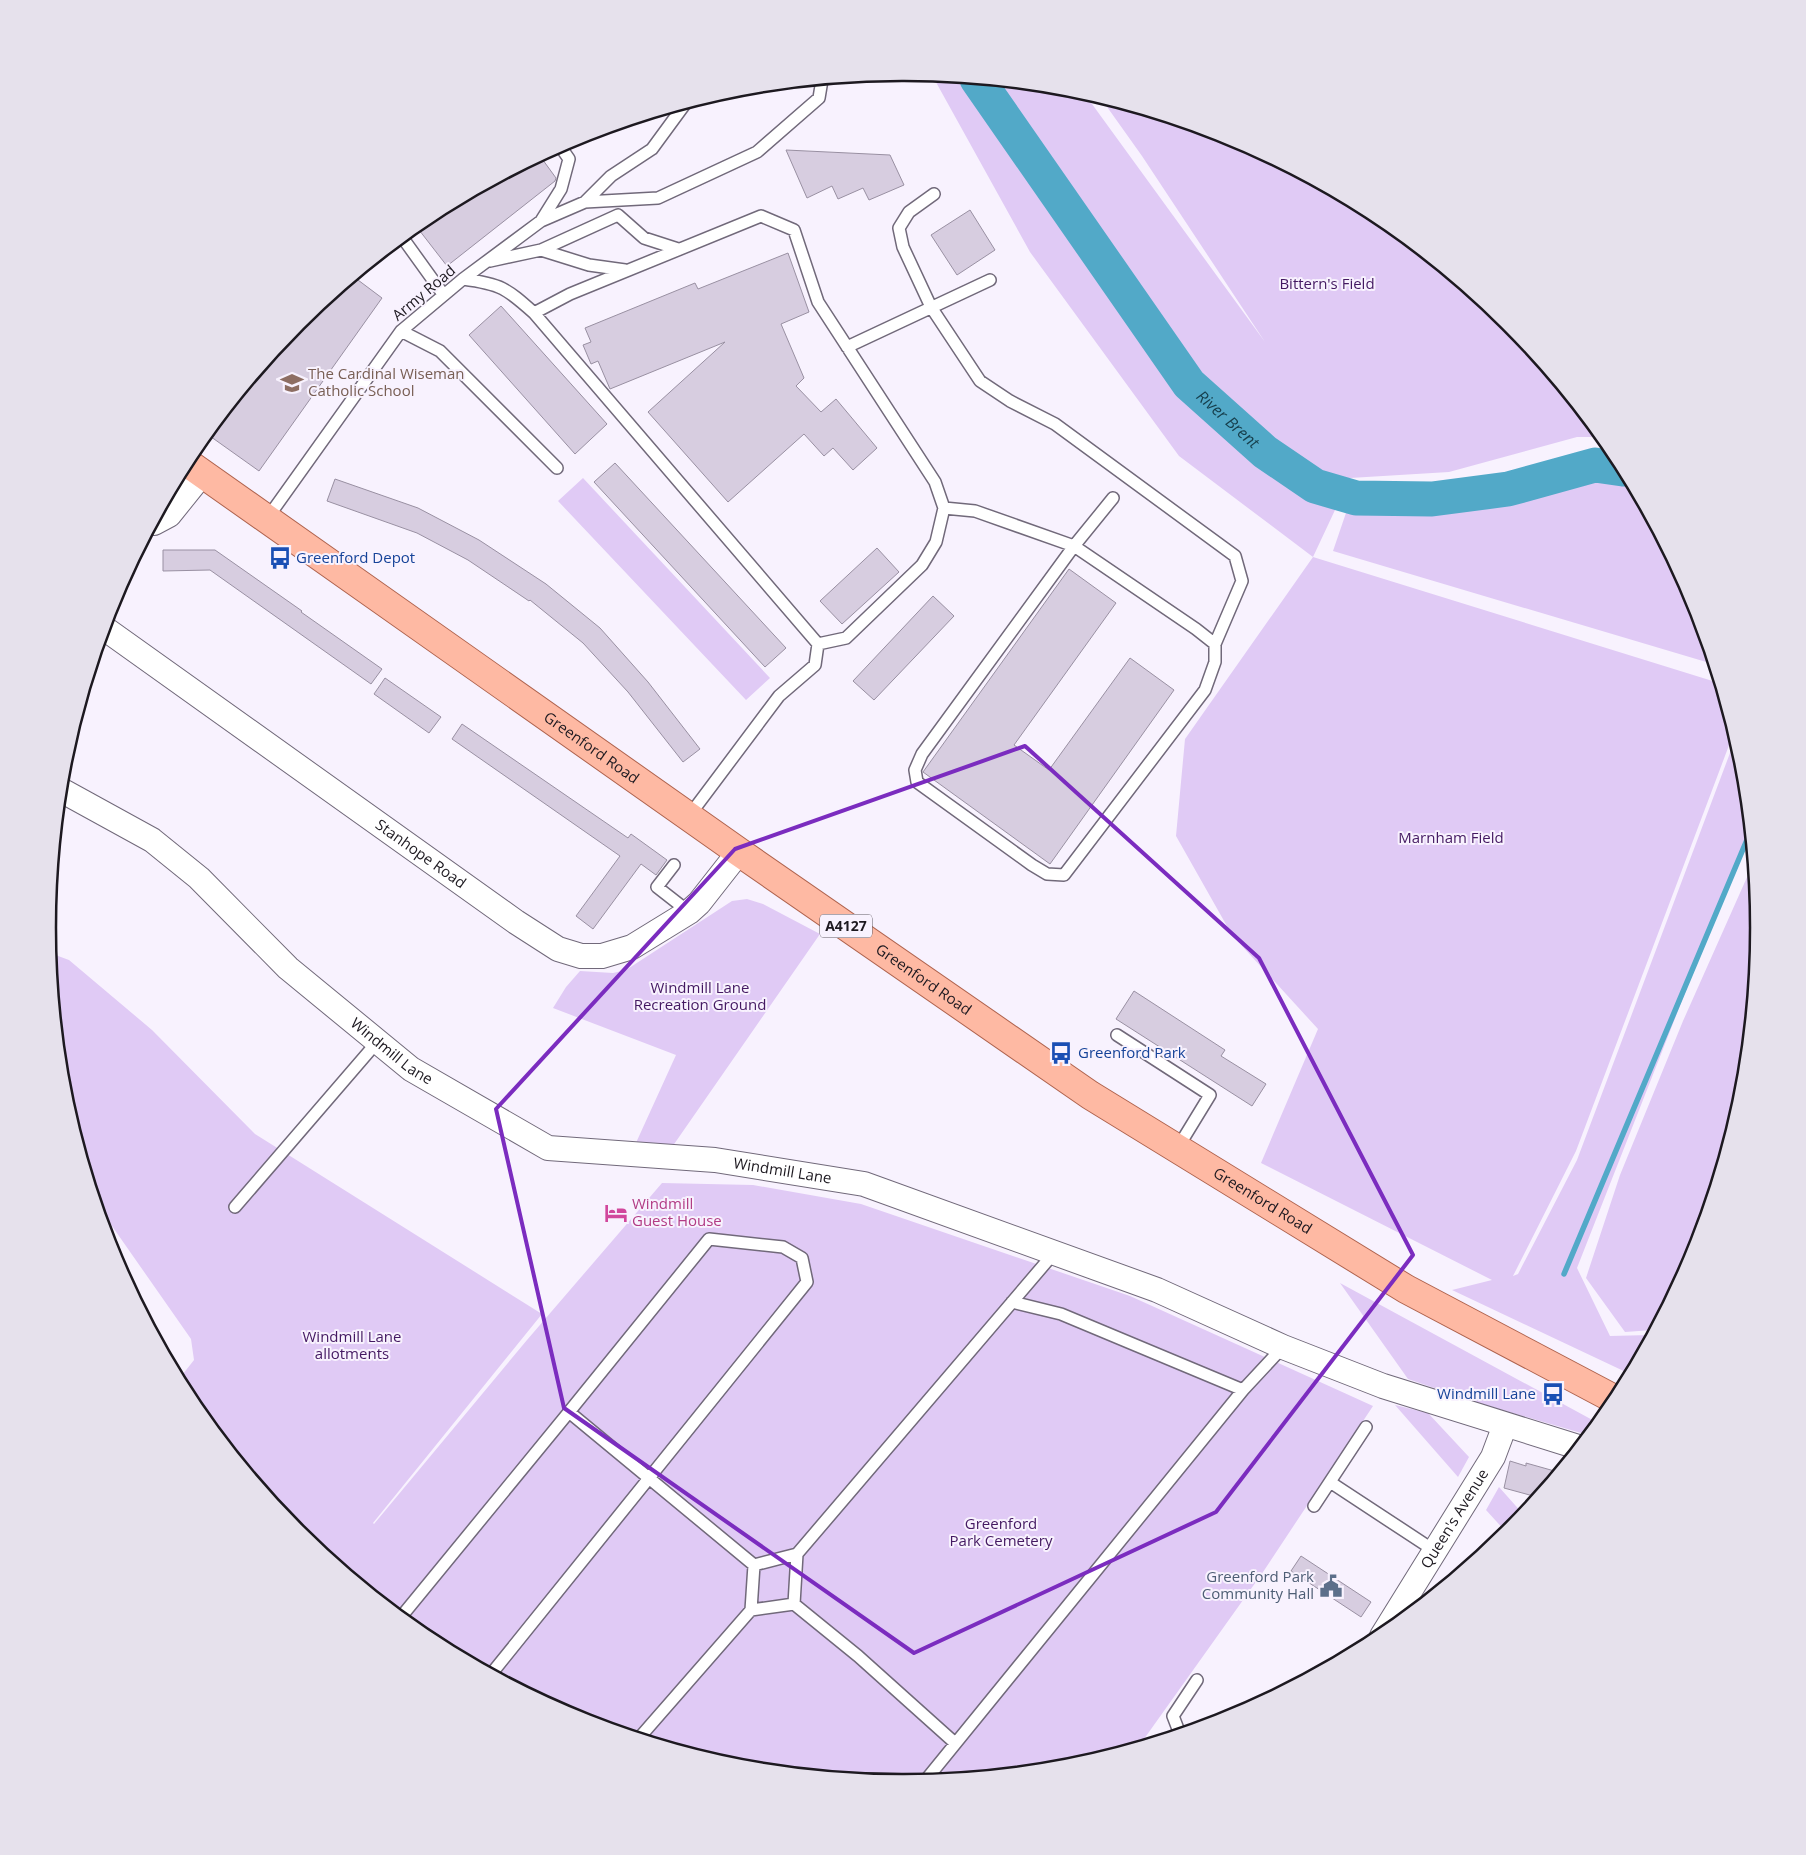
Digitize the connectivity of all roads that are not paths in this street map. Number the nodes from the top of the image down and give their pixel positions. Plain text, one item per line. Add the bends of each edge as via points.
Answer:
1 (821, 85) edge
2 (680, 111) edge
3 (564, 152) edge
4 (934, 194) dead end
5 (585, 202) junction
6 (541, 221) junction
7 (406, 243) edge
8 (678, 249) junction
9 (541, 250) junction
10 (488, 261) junction
11 (627, 270) junction
12 (463, 279) junction
13 (990, 280) dead end
14 (443, 294) junction
15 (931, 307) junction
16 (534, 313) junction
17 (401, 331) junction
18 (847, 347) junction
19 (194, 468) edge
20 (557, 468) dead end
21 (1113, 498) dead end
22 (944, 508) junction
23 (162, 519) edge
24 (266, 520) junction
25 (1074, 546) junction
26 (110, 632) edge
27 (818, 644) junction
28 (1214, 644) junction
29 (67, 793) edge
30 (689, 816) junction
31 (740, 852) junction
32 (674, 865) dead end
33 (688, 912) junction
34 (1117, 1036) dead end
35 (378, 1041) junction
36 (1177, 1149) junction
37 (235, 1207) dead end
38 (1054, 1253) junction
39 (1012, 1302) junction
40 (1283, 1347) junction
41 (1243, 1390) junction
42 (1608, 1396) edge
43 (569, 1412) junction
44 (1505, 1425) junction
45 (1366, 1427) dead end
46 (1573, 1445) edge
47 (648, 1478) junction
48 (1330, 1482) junction
49 (1314, 1506) dead end
50 (1435, 1551) junction
51 (797, 1554) junction
52 (754, 1565) junction
53 (794, 1604) junction
54 (751, 1610) junction
55 (405, 1612) edge
56 (1394, 1616) edge
57 (495, 1669) edge
58 (1197, 1680) dead end
59 (1178, 1728) edge
60 (644, 1733) edge
61 (955, 1743) junction
62 (931, 1773) edge

1 - 5 lane via 820,98 757,152 658,198
2 - 5 lane via 652,149 611,176
3 - 6 lane via 569,159 561,189
4 - 15 lane via 909,212 899,228 903,247
5 - 6 lane, Army Road
6 - 10 lane, Army Road
7 - 14 lane
8 - 9 lane via 644,238 618,215
8 - 11 lane
8 - 18 lane via 761,216 794,230 818,302
9 - 10 lane
9 - 11 lane via 589,265
10 - 12 lane, Army Road
11 - 16 lane
12 - 14 lane, Army Road
12 - 16 lane via 490,282 508,290
13 - 15 lane
14 - 17 lane, Army Road
15 - 18 lane
15 - 28 lane via 980,381 1055,424 1235,556 1242,580
16 - 27 lane
17 - 20 lane via 440,351
17 - 24 lane, Army Road
18 - 22 lane via 934,482
19 - 23 street via 169,515
19 - 24 main road, Greenford Road / A4127
21 - 25 lane
22 - 25 lane via 975,511
22 - 27 lane via 936,542 922,565 846,638
24 - 30 main road, Greenford Road / A4127
25 - 28 lane via 1196,628
25 - 28 lane via 922,754 915,770 917,782 1032,865 1047,874 1064,875 1205,690 1215,662
26 - 33 street, Stanhope Road via 558,949 580,956 602,956 632,947
27 - 30 lane via 815,665 779,696
29 - 35 street, Windmill Lane via 152,840 199,878 288,968
30 - 31 main road, Greenford Road / A4127
31 - 33 street, Stanhope Road
31 - 36 main road, Greenford Road / A4127 via 1090,1095
32 - 33 lane via 657,887
34 - 36 lane via 1210,1095
35 - 37 lane
35 - 38 street, Windmill Lane via 411,1069 548,1148 715,1160 864,1184
36 - 42 main road, Greenford Road / A4127 via 1406,1289
38 - 39 lane
38 - 40 street, Windmill Lane via 1157,1290
39 - 41 lane via 1061,1314
39 - 51 lane
40 - 41 lane
40 - 44 street, Windmill Lane via 1383,1386
41 - 61 lane
43 - 47 lane
43 - 47 lane via 709,1239 783,1247 802,1258 807,1282
43 - 55 lane
44 - 46 street, Windmill Lane
44 - 50 street, Queen's Avenue via 1492,1457
45 - 48 lane
47 - 52 lane
47 - 57 lane
48 - 49 lane
48 - 50 lane
50 - 56 street, Queen's Avenue
51 - 52 lane
51 - 53 lane
52 - 54 lane
53 - 54 lane
53 - 61 lane
54 - 60 lane
58 - 59 lane via 1173,1716
61 - 62 lane

